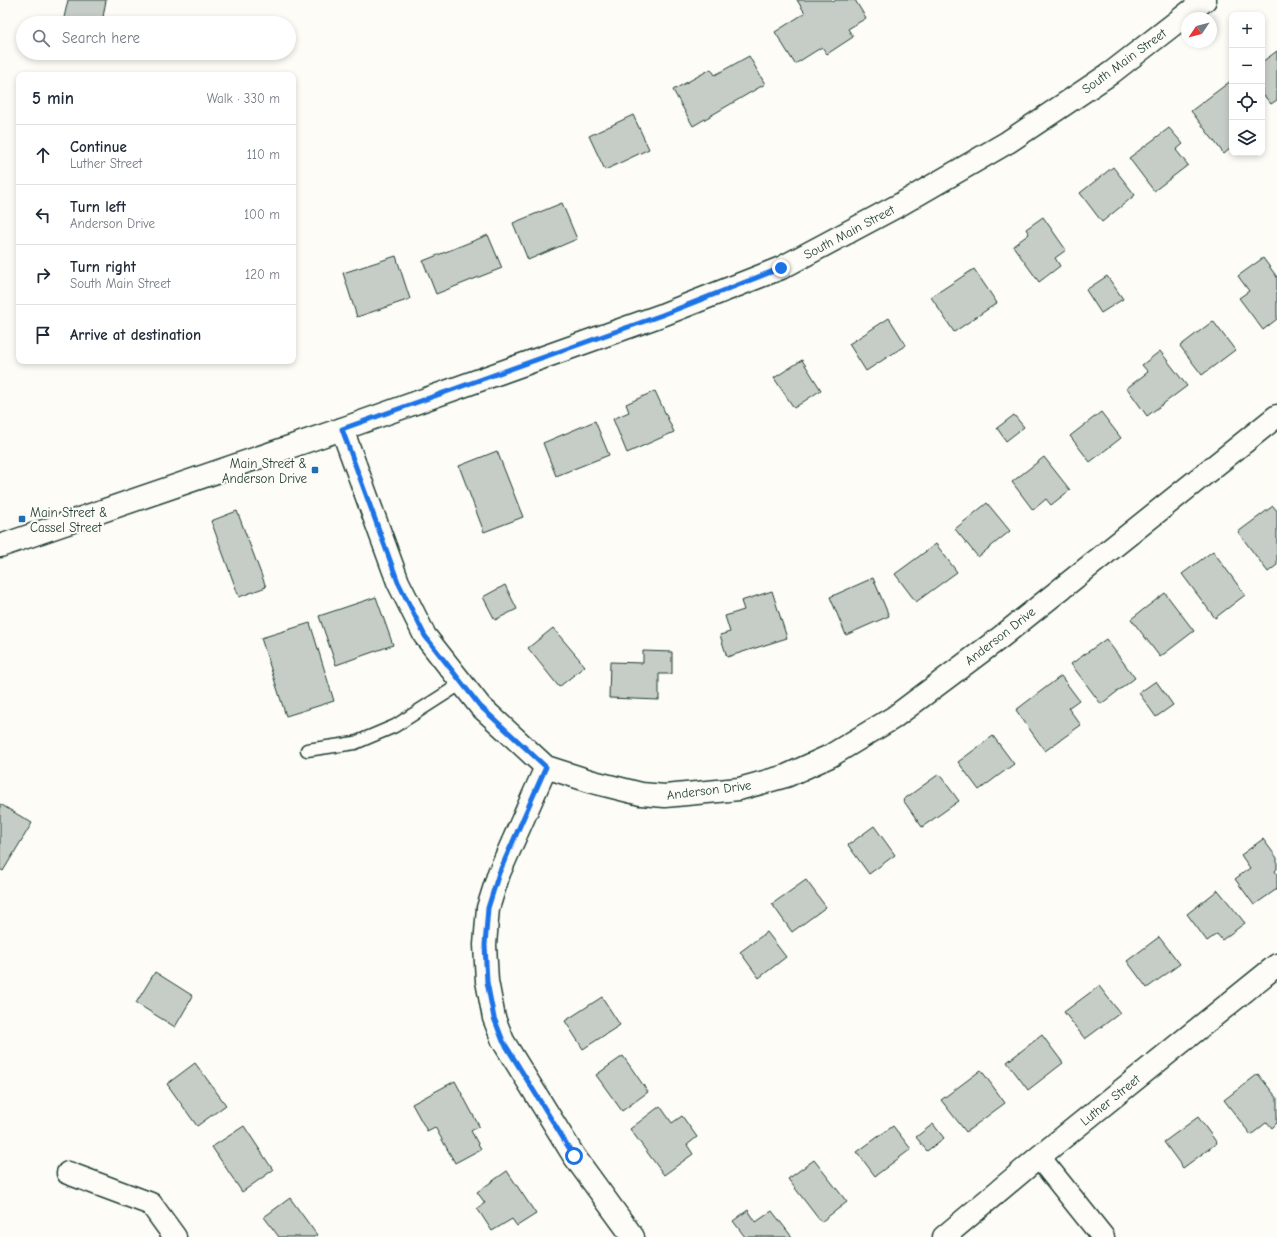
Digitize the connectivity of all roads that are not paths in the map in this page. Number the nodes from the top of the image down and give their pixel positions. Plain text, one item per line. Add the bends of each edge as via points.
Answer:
1 (1206, 0) edge
2 (1277, 416) edge
3 (342, 429) junction
4 (0, 546) edge
5 (462, 683) junction
6 (307, 750) dead end
7 (546, 767) junction
8 (1277, 965) edge
9 (1039, 1156) junction
10 (68, 1173) dead end
11 (175, 1237) edge
12 (633, 1237) edge
13 (944, 1237) edge
14 (1103, 1237) edge

1 - 3 street, South Main Street via 1111,73 1008,142 901,204 781,268 662,315
2 - 7 street, Anderson Drive via 1001,637 893,718 830,756 786,776 739,789 665,796 641,794
3 - 4 street, South Main Street
3 - 5 street, Anderson Drive via 398,582 425,636
5 - 6 lane via 394,726 355,743
5 - 7 street, Anderson Drive via 480,706
7 - 12 street via 499,873 488,908 485,945 487,982 494,1018 503,1041 574,1156
8 - 9 street, Luther Street
9 - 13 street, Luther Street
9 - 14 street
10 - 11 street via 151,1204

